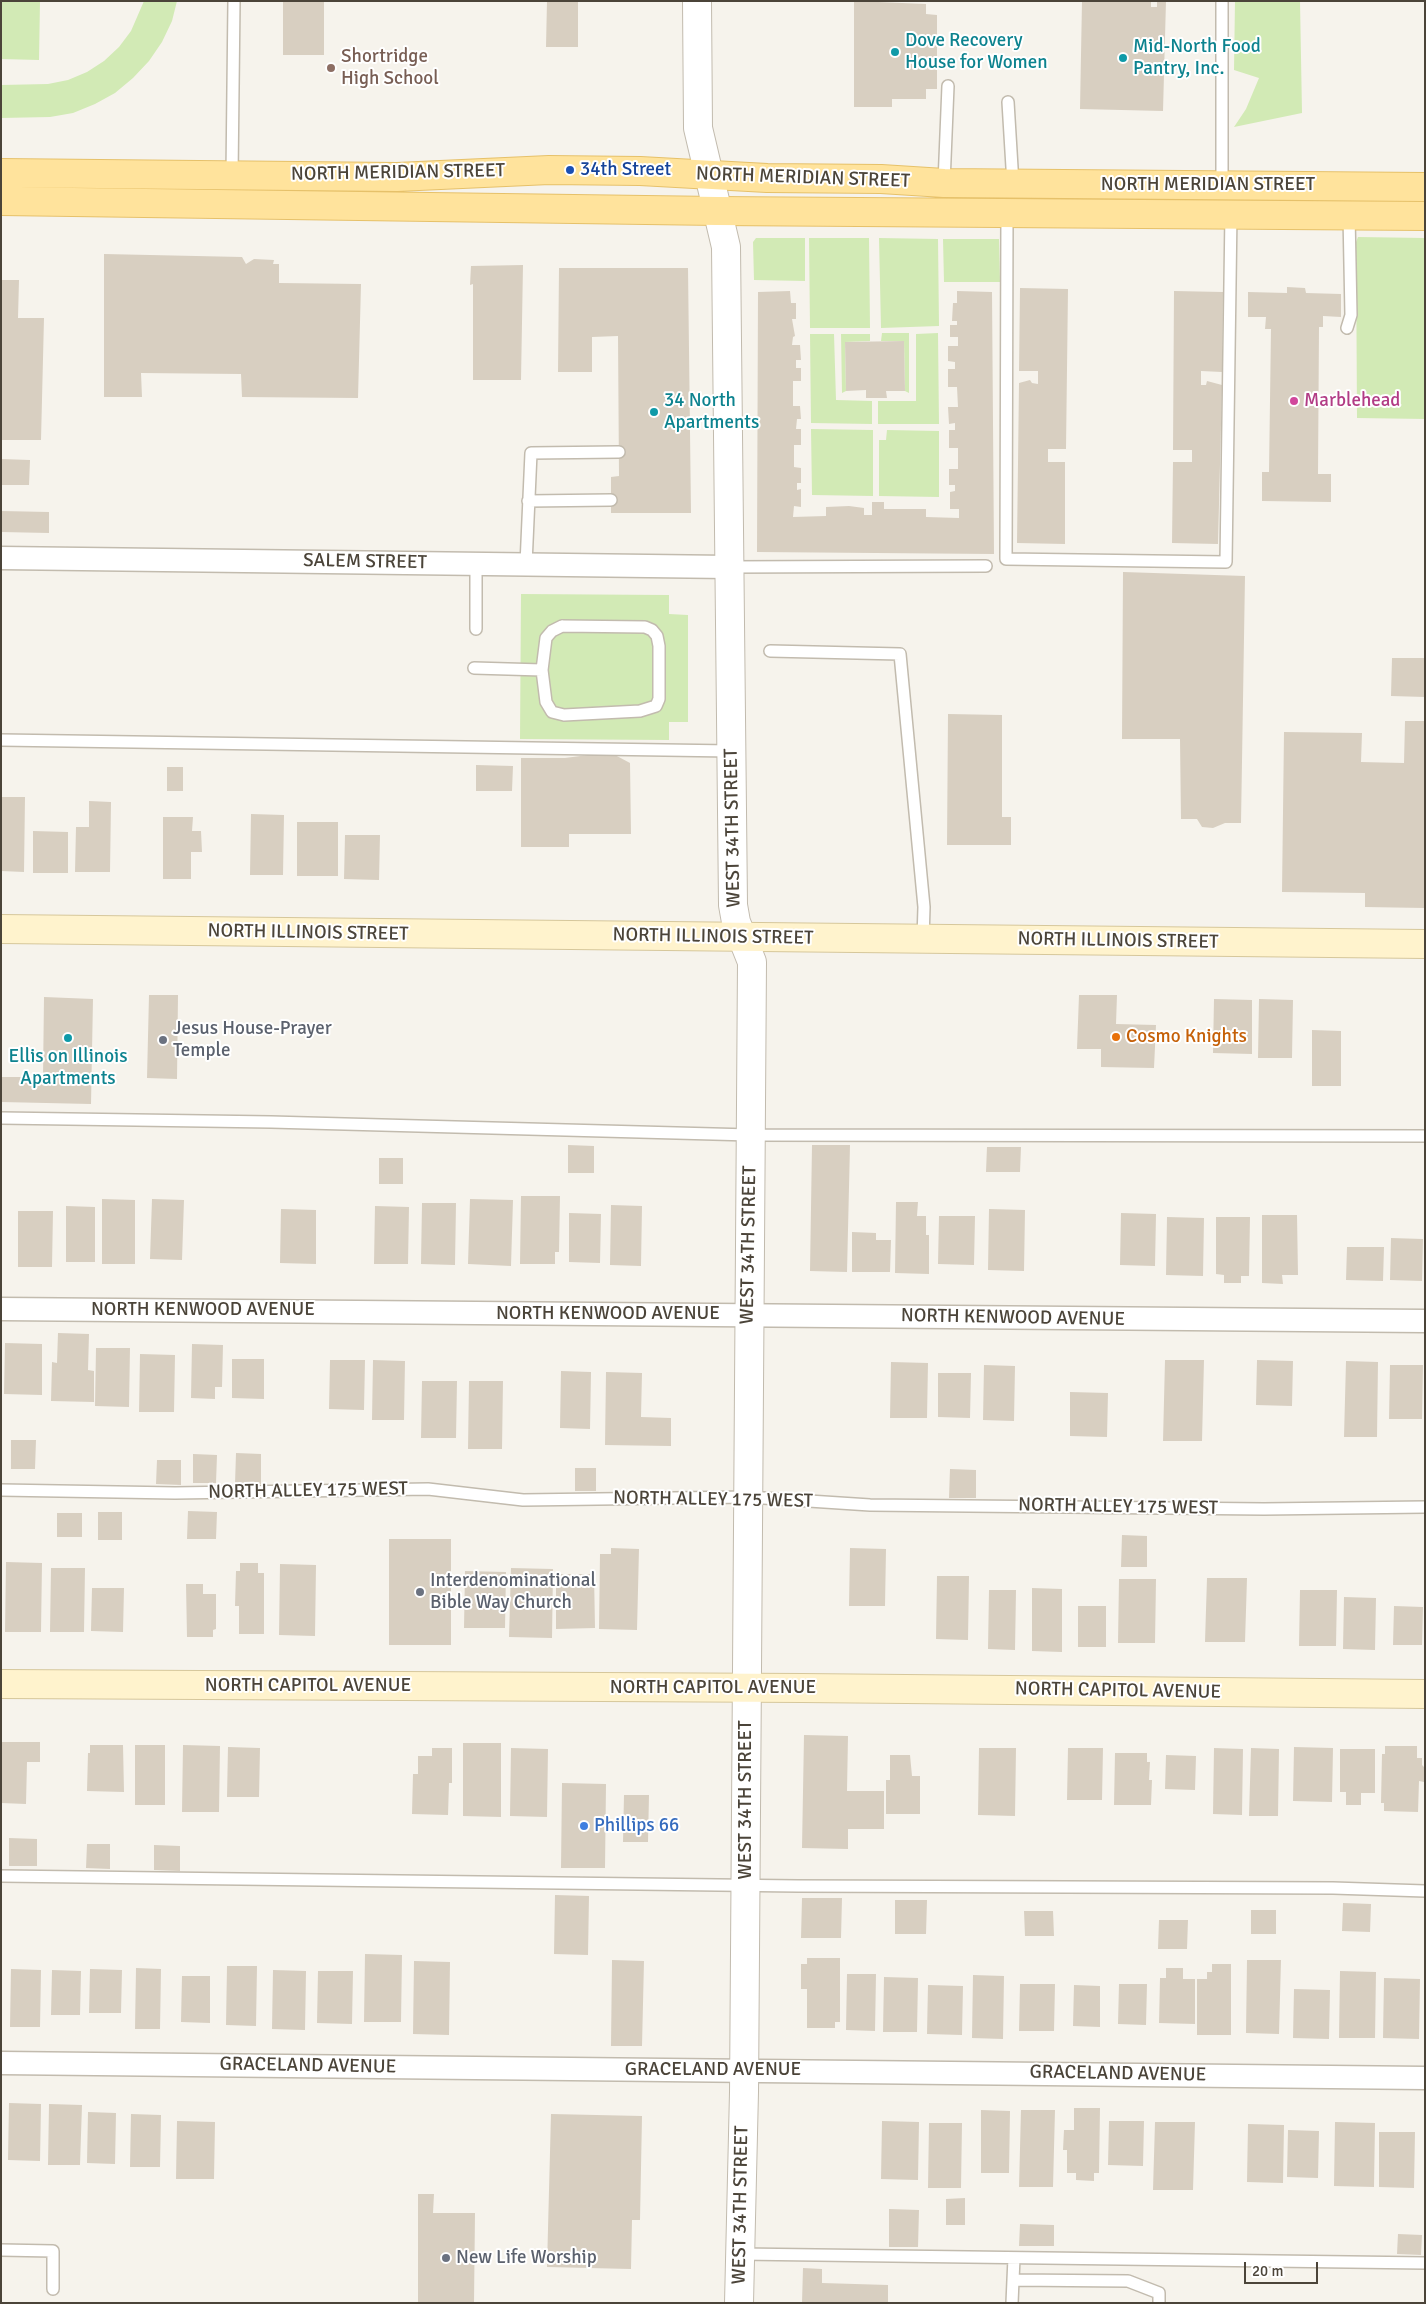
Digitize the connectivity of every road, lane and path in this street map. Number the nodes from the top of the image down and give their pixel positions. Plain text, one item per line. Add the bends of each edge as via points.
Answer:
1 (234, 1) edge
2 (697, 1) edge
3 (1222, 1) edge
4 (948, 86) dead end
5 (1008, 102) dead end
6 (1, 173) edge
7 (232, 175) junction
8 (944, 183) junction
9 (1013, 184) junction
10 (1222, 185) junction
11 (1425, 187) edge
12 (713, 193) junction
13 (1, 201) edge
14 (1006, 212) junction
15 (1231, 213) junction
16 (1349, 215) junction
17 (1425, 216) edge
18 (1347, 328) dead end
19 (619, 452) dead end
20 (611, 500) dead end
21 (528, 501) junction
22 (1, 558) edge
23 (476, 564) junction
24 (526, 564) junction
25 (986, 566) dead end
26 (729, 567) junction
27 (476, 629) dead end
28 (770, 651) dead end
29 (474, 668) dead end
30 (542, 670) junction
31 (1, 740) edge
32 (731, 751) junction
33 (1, 929) edge
34 (743, 938) junction
35 (922, 939) junction
36 (1425, 944) edge
37 (1, 1118) edge
38 (750, 1135) junction
39 (1425, 1136) edge
40 (1, 1309) edge
41 (748, 1315) junction
42 (1425, 1321) edge
43 (1, 1490) edge
44 (748, 1497) junction
45 (1425, 1507) edge
46 (1, 1684) edge
47 (747, 1688) junction
48 (1425, 1694) edge
49 (1, 1876) edge
50 (746, 1885) junction
51 (1425, 1891) edge
52 (1, 2063) edge
53 (743, 2071) junction
54 (1425, 2078) edge
55 (1, 2250) edge
56 (740, 2254) junction
57 (1014, 2258) junction
58 (1425, 2263) edge
59 (1012, 2280) junction
60 (53, 2289) dead end
61 (739, 2303) edge
62 (1012, 2303) edge
63 (1159, 2303) edge

1 - 7 lane
2 - 12 street, WEST 34TH STREET via 698,128
3 - 10 lane
4 - 8 lane
5 - 9 lane
6 - 7 main road, NORTH MERIDIAN STREET
7 - 12 main road, NORTH MERIDIAN STREET via 397,176 548,170 640,171
8 - 9 main road, NORTH MERIDIAN STREET
8 - 12 main road, NORTH MERIDIAN STREET via 767,178
9 - 10 main road, NORTH MERIDIAN STREET
10 - 11 main road, NORTH MERIDIAN STREET
12 - 13 main road, NORTH MERIDIAN STREET
12 - 14 main road, NORTH MERIDIAN STREET
12 - 26 street, WEST 34TH STREET via 726,247
14 - 15 main road, NORTH MERIDIAN STREET
14 - 15 lane via 1006,559 1226,562
15 - 16 main road, NORTH MERIDIAN STREET
16 - 17 main road, NORTH MERIDIAN STREET
16 - 18 lane via 1351,315
19 - 21 lane via 531,453
20 - 21 lane
21 - 24 lane
22 - 23 street, SALEM STREET
23 - 24 street, SALEM STREET
23 - 27 lane
24 - 26 street, SALEM STREET
25 - 26 lane
26 - 32 street, WEST 34TH STREET
28 - 35 lane via 900,654 924,907
29 - 30 lane
30 - 30 lane via 546,702 552,712 564,715 640,711 656,706 659,699 658,636 645,628 562,626 546,638
31 - 32 lane
32 - 34 street, WEST 34TH STREET via 733,905
33 - 34 main road, NORTH ILLINOIS STREET
34 - 35 main road, NORTH ILLINOIS STREET
34 - 38 street, WEST 34TH STREET via 752,962
35 - 36 main road, NORTH ILLINOIS STREET
37 - 38 lane
38 - 39 lane
38 - 41 street, WEST 34TH STREET
40 - 41 street, NORTH KENWOOD AVENUE
41 - 42 street, NORTH KENWOOD AVENUE
41 - 44 street, WEST 34TH STREET
43 - 44 lane, NORTH ALLEY 175 WEST via 185,1493 428,1490 523,1500
44 - 45 lane, NORTH ALLEY 175 WEST via 870,1505 1264,1509
44 - 47 street, WEST 34TH STREET
46 - 47 main road, NORTH CAPITOL AVENUE
47 - 48 main road, NORTH CAPITOL AVENUE
47 - 50 street, WEST 34TH STREET
49 - 50 lane
50 - 51 lane
50 - 53 street, WEST 34TH STREET
52 - 53 street, GRACELAND AVENUE
53 - 54 street, GRACELAND AVENUE
53 - 56 street, WEST 34TH STREET
55 - 60 lane via 53,2251
56 - 57 lane
56 - 61 street, WEST 34TH STREET
57 - 58 lane
57 - 59 lane
59 - 62 lane
59 - 63 lane via 1128,2281 1159,2293

